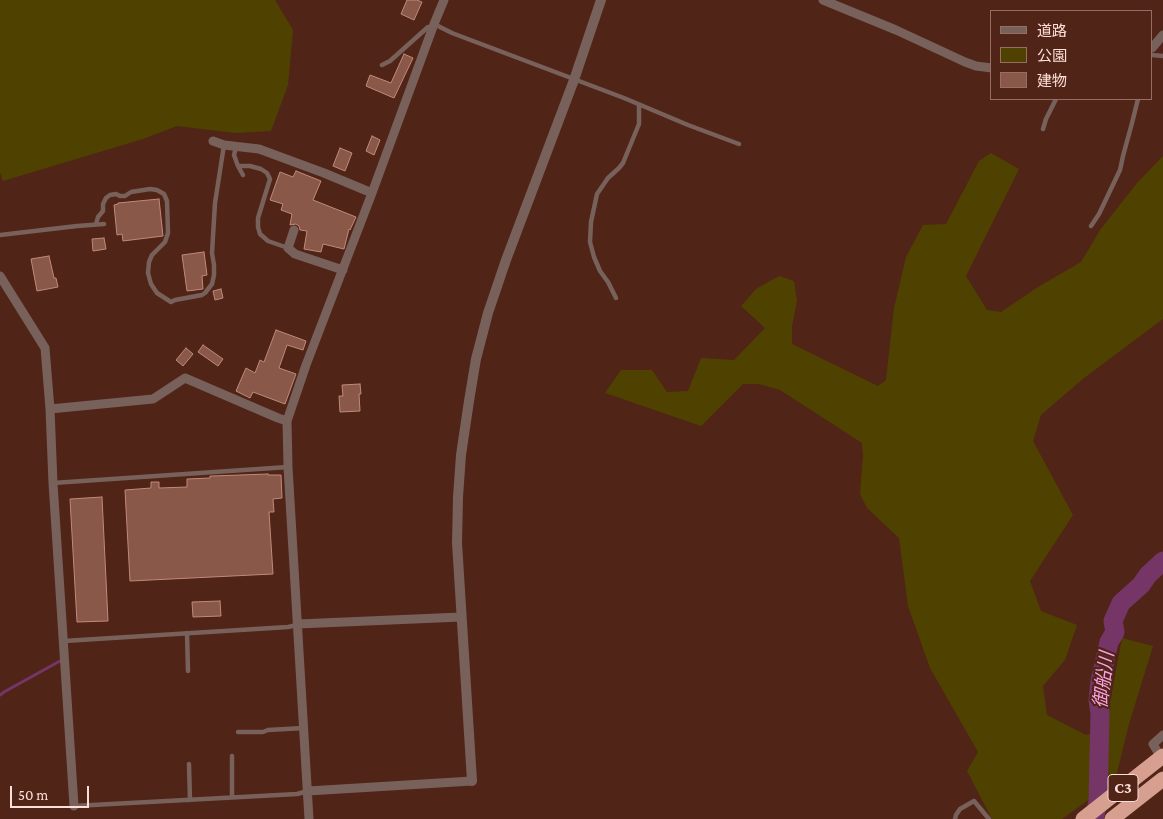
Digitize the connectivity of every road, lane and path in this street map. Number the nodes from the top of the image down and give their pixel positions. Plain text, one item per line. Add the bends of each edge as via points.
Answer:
1 (444, 0) edge
2 (601, 0) edge
3 (822, 0) edge
4 (433, 26) junction
5 (1163, 35) edge
6 (1153, 47) edge
7 (382, 65) dead end
8 (990, 68) edge
9 (574, 80) junction
10 (1056, 100) edge
11 (1138, 100) edge
12 (639, 105) junction
13 (1044, 129) dead end
14 (213, 141) dead end
15 (740, 144) dead end
16 (224, 145) junction
17 (236, 147) junction
18 (238, 166) junction
19 (243, 175) dead end
20 (372, 193) junction
21 (96, 224) junction
22 (104, 224) dead end
23 (1091, 226) dead end
24 (294, 230) dead end
25 (0, 235) edge
26 (288, 248) junction
27 (343, 270) junction
28 (0, 276) edge
29 (616, 298) dead end
30 (50, 409) junction
31 (287, 421) junction
32 (288, 467) junction
33 (53, 483) junction
34 (461, 617) junction
35 (298, 624) junction
36 (187, 633) junction
37 (64, 641) junction
38 (188, 671) dead end
39 (304, 728) junction
40 (238, 732) dead end
41 (1163, 735) edge
42 (232, 756) dead end
43 (1163, 756) edge
44 (1163, 760) edge
45 (189, 764) dead end
46 (1163, 779) edge
47 (472, 781) joint
48 (308, 791) junction
49 (232, 798) junction
50 (190, 800) junction
51 (74, 806) joint
52 (309, 819) edge
53 (955, 819) edge
54 (989, 819) edge
55 (1082, 819) edge
56 (1112, 819) edge

1 - 4 street
2 - 9 street
3 - 8 street via 965,62
4 - 7 lane
4 - 9 lane
4 - 20 street
5 - 6 street
9 - 12 lane
9 - 34 street via 506,260 476,359 460,472 457,542
10 - 13 lane
11 - 23 lane via 1120,170
12 - 15 lane
12 - 29 lane via 639,124 623,163 597,194 591,222 590,242 594,257
14 - 16 street
16 - 17 street
16 - 21 lane via 215,204 214,275 212,284 202,295 172,302 157,293 151,284 149,262 168,233 164,194 150,189 126,196 110,195
17 - 18 lane via 234,155
17 - 20 street via 259,149
18 - 19 lane
18 - 26 lane via 250,166 267,173 270,179 258,227 268,241
20 - 27 street
21 - 22 lane
21 - 25 lane
24 - 26 street
26 - 27 street via 295,254
27 - 31 street
28 - 30 street via 45,348
30 - 31 street via 153,399 185,378
30 - 33 street
31 - 32 street
32 - 33 lane
32 - 35 street
33 - 37 street
34 - 35 street
34 - 47 street
35 - 36 lane
35 - 39 street
36 - 37 lane
36 - 38 lane
37 - 51 street
39 - 40 lane
39 - 48 street
41 - 44 street via 1152,744
42 - 49 lane
43 - 55 highway, C3, bridge
45 - 50 lane
46 - 56 highway, C3
47 - 48 street
48 - 49 lane
48 - 52 street
49 - 50 lane
50 - 51 lane
53 - 54 lane via 960,809 974,800

